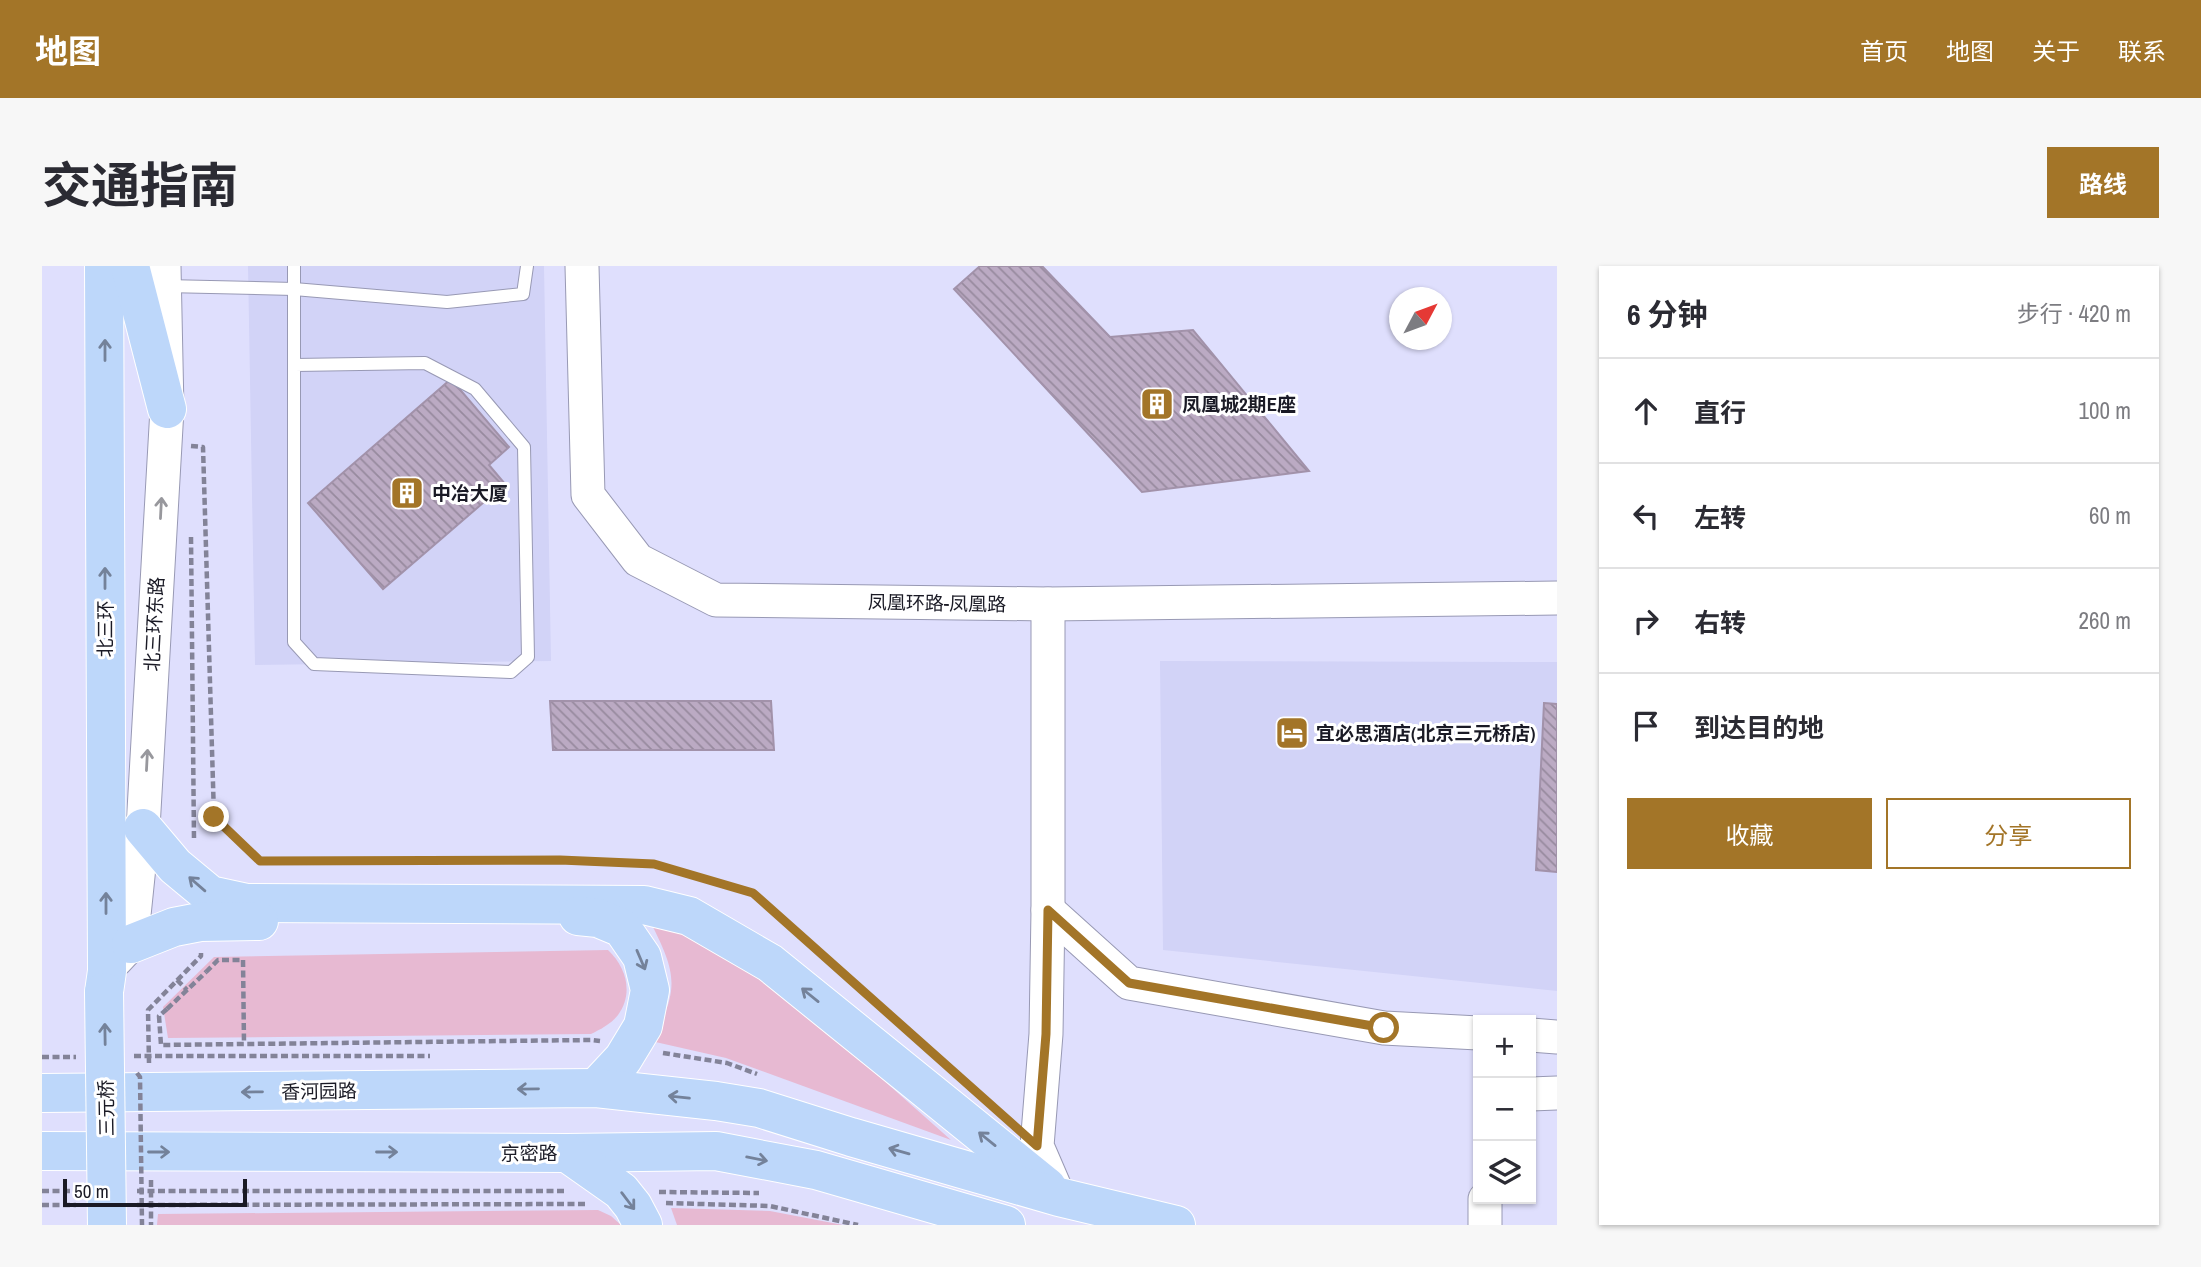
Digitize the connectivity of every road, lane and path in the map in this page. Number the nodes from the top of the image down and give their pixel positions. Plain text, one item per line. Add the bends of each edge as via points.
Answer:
1 (104, 266) edge
2 (130, 266) edge
3 (294, 266) edge
4 (527, 266) edge
5 (582, 266) edge
6 (164, 276) edge
7 (294, 289) junction
8 (295, 365) junction
9 (167, 409) junction
10 (190, 446) dead end
11 (191, 528) dead end
12 (1557, 598) edge
13 (1048, 604) junction
14 (143, 828) junction
15 (197, 884) junction
16 (1048, 910) junction
17 (200, 922) junction
18 (131, 944) junction
19 (177, 980) junction
20 (106, 982) junction
21 (187, 990) junction
22 (905, 1029) dead end
23 (1473, 1033) edge
24 (1536, 1035) edge
25 (1557, 1037) edge
26 (603, 1042) dead end
27 (244, 1044) junction
28 (149, 1064) dead end
29 (596, 1088) junction
30 (42, 1093) edge
31 (1557, 1093) edge
32 (1536, 1094) edge
33 (42, 1152) edge
34 (567, 1153) junction
35 (150, 1171) dead end
36 (42, 1191) edge
37 (83, 1191) dead end
38 (125, 1191) dead end
39 (566, 1191) dead end
40 (771, 1195) dead end
41 (1059, 1197) junction
42 (1485, 1204) edge
43 (42, 1205) edge
44 (633, 1207) edge
45 (105, 1212) edge
46 (151, 1225) edge
47 (859, 1225) edge
48 (1006, 1225) edge
49 (1176, 1225) edge
50 (1485, 1225) edge

20 -> 1 highway, 北三环
2 - 9 highway
3 - 7 lane
4 - 7 lane via 523,294 447,302
5 - 13 street, 凤凰环路-凤凰路 via 588,495 638,560 716,600
6 - 7 lane
6 - 9 street, 北三环东路
7 - 8 lane
8 - 8 lane via 294,642 314,664 511,672 528,657 524,446 475,389 425,363
14 -> 9 street, 北三环东路
10 - 22 path via 203,447 214,817 260,861 654,864 753,893
11 - 15 path
12 - 13 street, 凤凰环路-凤凰路
13 - 16 street
15 -> 14 highway
14 - 18 street, 北三环东路
41 -> 15 highway via 770,962 689,916 644,905 247,903 210,895
16 - 23 street via 1129,983 1384,1028
16 - 41 street via 1046,1034 1037,1146
17 - 18 highway
17 - 19 path via 201,956
17 -> 29 highway via 558,914 598,918 622,928 642,957 650,989 643,1026 623,1059
18 - 20 street
19 - 21 path
19 - 28 path via 148,1010
45 -> 20 highway, 三元桥, bridge
21 - 27 path, bridge via 159,1016 161,1045
21 - 27 path, bridge via 218,960 243,960
24 - 25 street
26 - 27 path
29 -> 30 highway, 香河园路
41 -> 29 highway via 759,1108
31 - 32 street
33 -> 34 highway, 京密路
34 - 44 highway
34 -> 48 highway, 京密路 via 716,1151 816,1170
35 - 46 path
36 - 37 path
38 - 39 path
40 - 44 path
41 - 49 highway
42 - 50 street
43 - 45 path
44 - 45 path
44 - 47 path via 667,1203 770,1206

